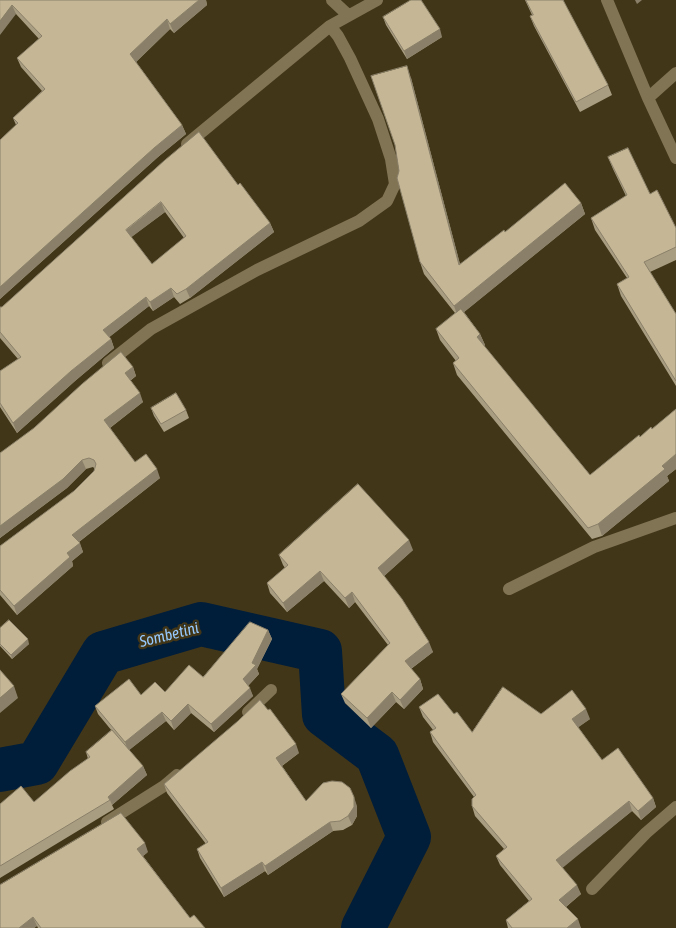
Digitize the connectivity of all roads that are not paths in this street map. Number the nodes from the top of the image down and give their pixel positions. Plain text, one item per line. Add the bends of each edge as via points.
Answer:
1 (332, 0) edge
2 (377, 0) edge
3 (607, 0) edge
4 (348, 15) junction
5 (330, 26) junction
6 (676, 73) edge
7 (648, 98) junction
8 (178, 151) edge
9 (676, 158) edge
10 (95, 374) edge
11 (676, 518) edge
12 (509, 589) dead end
13 (271, 690) dead end
14 (236, 724) edge
15 (185, 768) edge
16 (676, 807) edge
17 (99, 827) edge
18 (592, 889) dead end

1 - 4 street
2 - 4 street
3 - 7 street
4 - 5 street
5 - 8 street
5 - 10 street via 350,58 392,159 395,184 387,201 359,221 257,270 151,329
6 - 7 street
7 - 9 street
11 - 12 street via 594,547
13 - 14 street
15 - 17 street via 164,786
16 - 18 street

